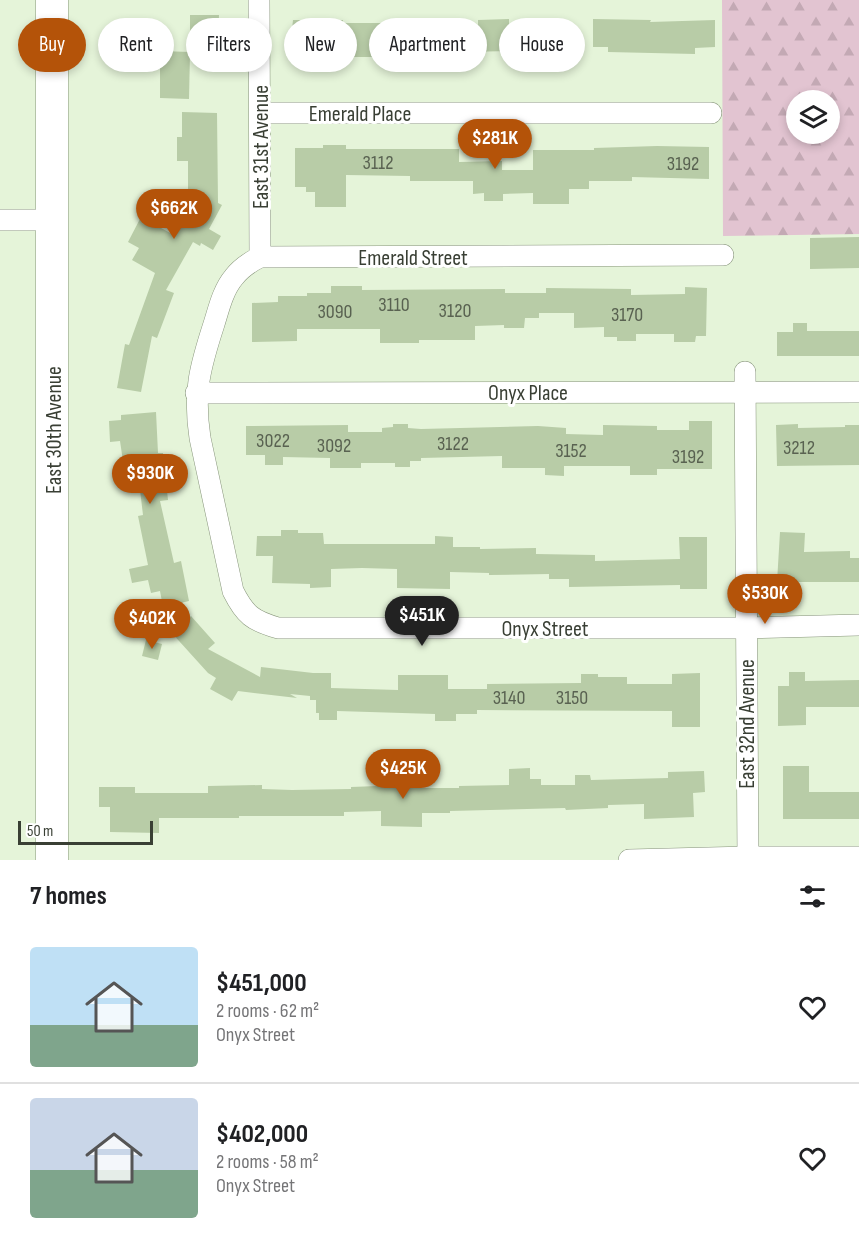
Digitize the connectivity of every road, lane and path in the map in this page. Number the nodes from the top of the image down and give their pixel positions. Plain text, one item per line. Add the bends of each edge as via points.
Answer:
1 (52, 0) edge
2 (259, 0) edge
3 (260, 113) junction
4 (711, 113) dead end
5 (0, 220) edge
6 (53, 220) junction
7 (723, 255) dead end
8 (260, 257) junction
9 (745, 382) junction
10 (859, 392) edge
11 (196, 393) junction
12 (859, 625) edge
13 (746, 628) junction
14 (859, 857) edge
15 (747, 858) edge
16 (52, 860) edge
17 (629, 860) edge

1 - 6 main road, East 30th Avenue
2 - 3 street, East 31st Avenue
3 - 4 street, Emerald Place
3 - 8 street, East 31st Avenue
5 - 6 street
6 - 16 main road, East 30th Avenue
7 - 8 street, Emerald Street
8 - 11 street via 246,264 223,296
9 - 10 street, Onyx Place
9 - 11 street, Onyx Place
9 - 13 street, East 32nd Avenue
11 - 13 street, Onyx Street via 200,438 233,591 241,607 256,622 278,628
12 - 13 street, Onyx Street
13 - 15 street, East 32nd Avenue
14 - 15 street
15 - 17 street

